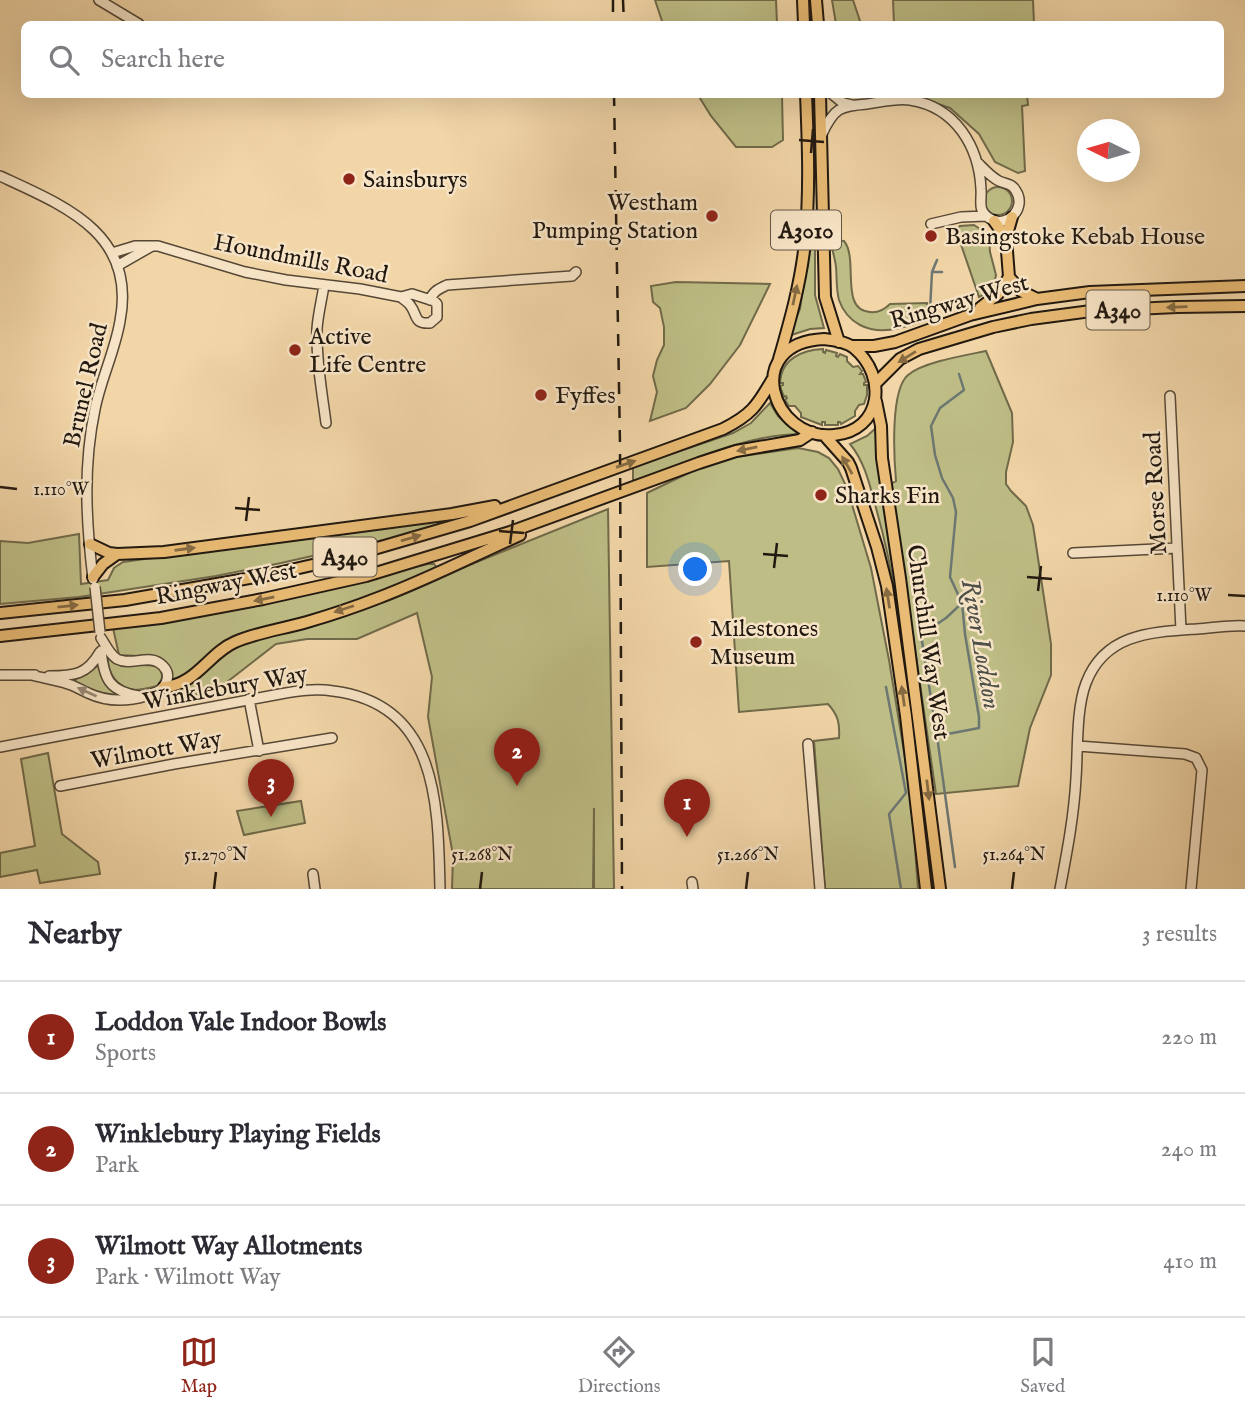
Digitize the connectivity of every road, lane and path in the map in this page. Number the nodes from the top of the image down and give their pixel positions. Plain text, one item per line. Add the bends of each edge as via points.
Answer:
1 (99, 0) edge
2 (803, 0) edge
3 (816, 0) edge
4 (134, 21) edge
5 (803, 21) edge
6 (818, 21) edge
7 (806, 98) edge
8 (820, 98) edge
9 (837, 98) edge
10 (853, 105) junction
11 (820, 138) junction
12 (978, 163) junction
13 (0, 176) edge
14 (1000, 182) junction
15 (981, 198) junction
16 (961, 217) junction
17 (1012, 217) junction
18 (990, 218) junction
19 (931, 224) dead end
20 (1006, 238) junction
21 (153, 246) junction
22 (112, 253) junction
23 (117, 266) junction
24 (576, 272) dead end
25 (1009, 277) junction
26 (324, 285) junction
27 (1245, 286) edge
28 (401, 297) junction
29 (1037, 299) junction
30 (430, 300) junction
31 (1245, 306) edge
32 (970, 315) junction
33 (839, 342) junction
34 (853, 346) junction
35 (778, 361) junction
36 (772, 380) junction
37 (876, 383) junction
38 (1170, 396) dead end
39 (876, 401) junction
40 (326, 423) dead end
41 (818, 434) junction
42 (522, 502) junction
43 (586, 505) junction
44 (90, 544) junction
45 (1177, 548) junction
46 (1073, 553) dead end
47 (117, 554) junction
48 (94, 582) junction
49 (0, 613) edge
50 (1242, 624) edge
51 (1181, 630) junction
52 (0, 636) edge
53 (106, 652) junction
54 (0, 675) edge
55 (31, 675) junction
56 (164, 687) junction
57 (144, 697) junction
58 (249, 699) junction
59 (332, 738) dead end
60 (808, 744) dead end
61 (1078, 746) junction
62 (0, 747) edge
63 (259, 751) junction
64 (60, 786) dead end
65 (313, 874) dead end
66 (315, 889) edge
67 (440, 889) edge
68 (820, 889) edge
69 (925, 889) edge
70 (940, 889) edge
71 (1060, 889) edge
72 (1191, 889) edge

1 - 4 street
2 - 5 main road
3 - 6 main road
35 -> 7 main road, A3010 via 805,241
8 - 11 main road, A3010
9 - 10 street
10 - 11 street via 829,117
10 - 12 street via 908,100 930,106 960,128
11 - 33 main road, A3010 via 825,297
12 - 14 street
12 - 15 street
13 - 22 street via 77,215
14 - 15 street via 989,185
14 - 17 street via 1013,187 1020,199
15 - 16 street
15 - 18 street via 981,209
16 - 18 street
16 - 19 street
17 - 18 street
17 - 20 main road
18 - 20 main road
20 - 25 main road
21 - 22 street, Houndmills Road
21 - 23 street
21 - 26 street, Houndmills Road via 245,272
22 - 23 street
23 - 44 street, Brunel Road via 122,293 120,321 98,395 87,459
24 - 30 street via 447,285
25 - 29 main road via 1021,291
25 - 32 main road via 998,294
26 - 28 street, Houndmills Road
26 - 40 street via 317,337
27 - 29 main road, Ringway West / A340 via 1090,292
28 - 30 street, Houndmills Road via 412,294
28 - 30 street, Houndmills Road via 424,323 437,317 437,304
29 - 32 main road, Ringway West / A340
31 -> 37 main road, Ringway West / A340 via 1031,318 919,349 900,359
32 - 34 main road, Ringway West / A340 via 895,342
33 - 34 main road
33 - 35 main road via 803,341
34 - 37 main road
35 - 36 main road
36 - 41 main road via 784,412 797,425
42 -> 36 main road, Ringway West / A340 via 723,429 752,411
37 - 39 main road
38 - 45 street, Morse Road
39 - 41 main road via 853,431
39 -> 70 main road, Churchill Way West
41 -> 43 main road, Ringway West / A340 via 699,463
69 -> 41 main road, Churchill Way West via 887,586 848,462
47 -> 42 main road via 164,552
49 -> 42 main road, Ringway West / A340 via 125,600 273,574 343,558
43 -> 52 main road, Ringway West / A340 via 366,576 302,591 161,618
43 -> 56 main road via 378,598 227,645 184,681
44 - 47 main road
44 - 48 street, Brunel Road
45 - 46 street
45 - 51 street, Morse Road
47 - 48 main road via 103,564
48 - 53 street, Brunel Road, bridge
50 - 51 street
51 - 61 street via 1136,636 1096,664 1081,701
53 - 55 street via 72,676
53 - 56 street via 122,661 160,663 168,675
53 - 57 street via 105,674 112,686
54 - 55 street
57 -> 55 street via 98,697
56 - 57 street
58 - 62 street, Winklebury Way
58 - 63 street, Wilmott Way
58 - 67 street, Winklebury Way via 331,690 364,698 396,716 415,738 432,786
59 - 63 street, Wilmott Way
60 - 68 street
61 - 71 street
61 - 72 street via 1196,758 1202,770
63 - 64 street, Wilmott Way
65 - 66 street

